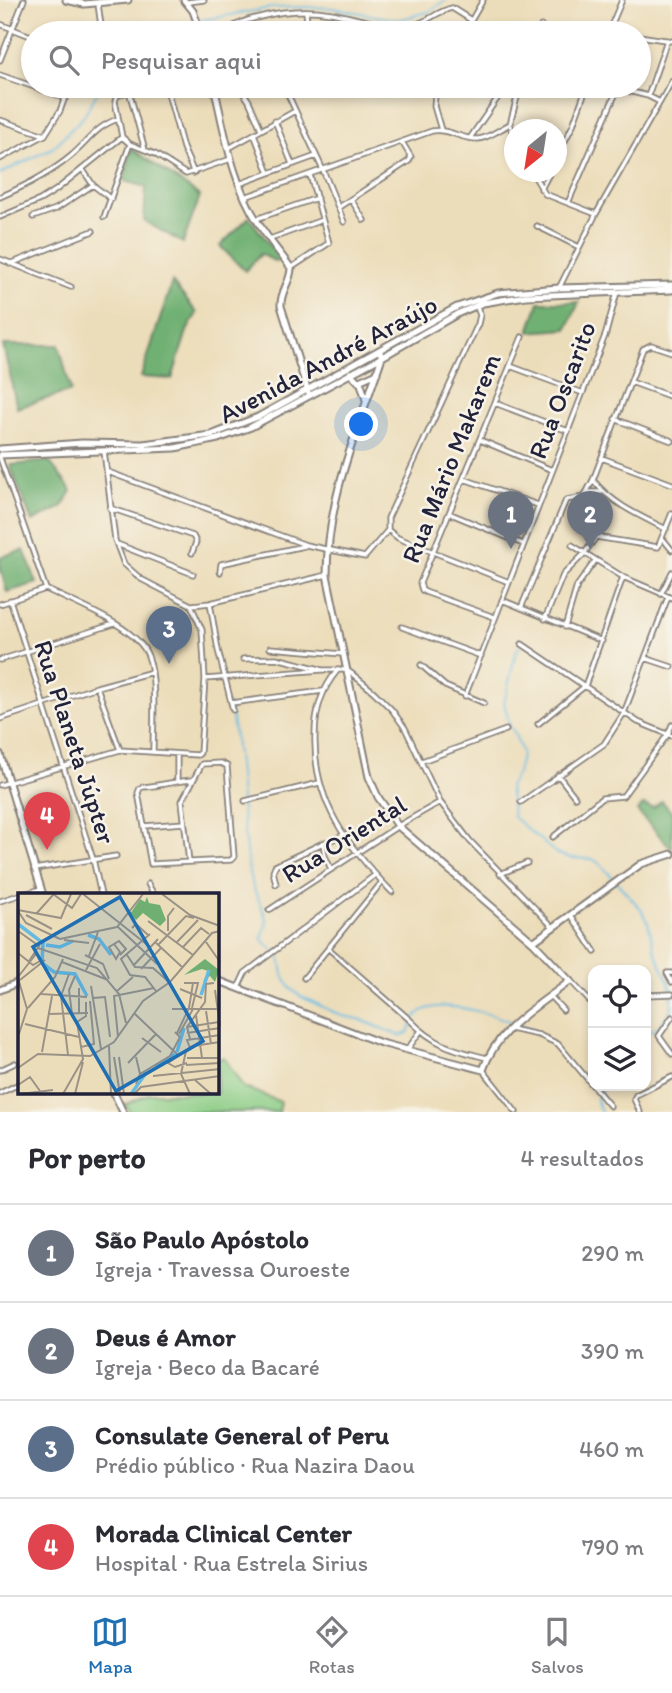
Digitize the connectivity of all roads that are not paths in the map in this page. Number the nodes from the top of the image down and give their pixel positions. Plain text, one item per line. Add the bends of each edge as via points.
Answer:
1 (24, 0) edge
2 (66, 0) edge
3 (128, 0) edge
4 (204, 0) edge
5 (483, 0) edge
6 (622, 0) edge
7 (186, 1) edge
8 (75, 2) edge
9 (98, 4) junction
10 (306, 11) junction
11 (471, 20) joint
12 (100, 21) edge
13 (195, 21) edge
14 (246, 21) edge
15 (307, 21) edge
16 (368, 21) edge
17 (425, 21) edge
18 (613, 21) edge
19 (0, 24) edge
20 (12, 28) junction
21 (21, 32) edge
22 (651, 37) edge
23 (670, 39) edge
24 (0, 60) edge
25 (0, 75) edge
26 (672, 81) edge
27 (21, 83) edge
28 (651, 88) edge
29 (115, 98) edge
30 (130, 98) edge
31 (169, 98) edge
32 (217, 98) edge
33 (247, 98) edge
34 (289, 98) edge
35 (435, 98) edge
36 (498, 98) edge
37 (517, 98) edge
38 (583, 98) edge
39 (613, 98) edge
40 (651, 98) edge
41 (66, 99) edge
42 (660, 102) junction
43 (295, 111) junction
44 (118, 119) junction
45 (511, 119) edge
46 (0, 120) edge
47 (275, 121) junction
48 (504, 127) edge
49 (261, 129) junction
50 (441, 130) junction
51 (254, 134) junction
52 (45, 135) junction
53 (122, 137) junction
54 (567, 137) edge
55 (470, 138) junction
56 (402, 142) junction
57 (130, 144) junction
58 (228, 148) junction
59 (145, 150) junction
60 (316, 156) junction
61 (0, 159) edge
62 (231, 159) junction
63 (292, 164) junction
64 (83, 170) junction
65 (323, 170) junction
66 (194, 173) junction
67 (268, 173) junction
68 (310, 174) junction
69 (537, 182) edge
70 (545, 182) edge
71 (239, 184) junction
72 (93, 185) junction
73 (541, 189) junction
74 (0, 197) edge
75 (246, 197) junction
76 (317, 198) junction
77 (111, 199) junction
78 (351, 201) junction
79 (568, 203) junction
80 (340, 207) junction
81 (596, 214) junction
82 (0, 217) edge
83 (33, 217) dead end
84 (104, 217) dead end
85 (256, 219) junction
86 (322, 220) junction
87 (364, 220) dead end
88 (344, 222) dead end
89 (537, 226) dead end
90 (93, 231) dead end
91 (270, 239) junction
92 (579, 247) junction
93 (0, 259) edge
94 (10, 264) junction
95 (291, 268) junction
96 (71, 287) dead end
97 (559, 288) junction
98 (672, 288) edge
99 (617, 292) junction
100 (476, 305) junction
101 (522, 337) dead end
102 (379, 350) junction
103 (672, 352) edge
104 (382, 357) junction
105 (510, 366) junction
106 (348, 370) junction
107 (377, 373) junction
108 (359, 381) junction
109 (630, 382) junction
110 (308, 392) junction
111 (583, 393) junction
112 (672, 397) edge
113 (366, 402) junction
114 (494, 402) junction
115 (615, 419) junction
116 (568, 431) junction
117 (479, 440) junction
118 (672, 441) edge
119 (0, 449) edge
120 (104, 451) junction
121 (0, 456) edge
122 (601, 457) junction
123 (552, 470) junction
124 (108, 472) junction
125 (464, 479) junction
126 (593, 480) junction
127 (672, 484) edge
128 (587, 492) junction
129 (604, 492) junction
130 (538, 505) junction
131 (110, 508) junction
132 (672, 513) edge
133 (450, 514) junction
134 (666, 529) junction
135 (388, 530) junction
136 (663, 539) junction
137 (117, 544) junction
138 (523, 544) junction
139 (306, 545) junction
140 (572, 545) dead end
141 (327, 550) junction
142 (672, 550) edge
143 (434, 552) junction
144 (192, 553) dead end
145 (584, 554) junction
146 (595, 561) junction
147 (220, 572) dead end
148 (672, 572) edge
149 (193, 574) dead end
150 (327, 575) junction
151 (623, 577) junction
152 (509, 582) junction
153 (46, 589) junction
154 (662, 594) junction
155 (670, 597) edge
156 (10, 600) junction
157 (502, 600) junction
158 (210, 603) junction
159 (0, 604) edge
160 (191, 605) junction
161 (521, 608) junction
162 (494, 617) junction
163 (545, 618) junction
164 (114, 624) junction
165 (565, 626) junction
166 (402, 627) dead end
167 (602, 641) junction
168 (522, 644) dead end
169 (270, 648) dead end
170 (27, 652) junction
171 (343, 654) junction
172 (481, 656) junction
173 (645, 658) junction
174 (243, 659) dead end
175 (0, 660) edge
176 (421, 665) dead end
177 (672, 667) edge
178 (322, 670) junction
179 (346, 670) junction
180 (337, 671) junction
181 (152, 672) junction
182 (225, 677) junction
183 (351, 677) junction
184 (205, 679) junction
185 (585, 686) junction
186 (97, 687) junction
187 (323, 691) junction
188 (465, 696) junction
189 (231, 703) junction
190 (484, 703) dead end
191 (44, 704) junction
192 (233, 710) dead end
193 (624, 713) junction
194 (0, 719) edge
195 (538, 724) dead end
196 (672, 725) edge
197 (506, 730) dead end
198 (670, 735) edge
199 (120, 750) junction
200 (153, 752) junction
201 (0, 754) edge
202 (177, 754) junction
203 (422, 761) junction
204 (63, 765) junction
205 (558, 775) junction
206 (192, 780) junction
207 (177, 781) junction
208 (9, 783) junction
209 (319, 783) junction
210 (0, 785) edge
211 (575, 797) dead end
212 (245, 801) dead end
213 (440, 802) junction
214 (520, 802) dead end
215 (184, 823) junction
216 (398, 825) junction
217 (144, 826) junction
218 (344, 835) junction
219 (553, 837) dead end
220 (323, 844) junction
221 (357, 853) junction
222 (672, 854) edge
223 (116, 856) dead end
224 (93, 859) junction
225 (189, 862) junction
226 (527, 863) dead end
227 (34, 869) junction
228 (331, 869) junction
229 (499, 874) junction
230 (375, 875) junction
231 (382, 882) junction
232 (148, 884) dead end
233 (276, 884) dead end
234 (42, 892) edge
235 (392, 892) dead end
236 (101, 893) edge
237 (153, 893) edge
238 (18, 896) edge
239 (0, 901) edge
240 (269, 910) dead end
241 (571, 915) junction
242 (553, 927) junction
243 (533, 942) junction
244 (329, 949) junction
245 (595, 952) dead end
246 (669, 973) edge
247 (304, 978) dead end
248 (219, 981) edge
249 (570, 981) junction
250 (18, 982) edge
251 (672, 982) edge
252 (238, 988) junction
253 (0, 990) edge
254 (672, 994) edge
255 (651, 995) edge
256 (551, 996) junction
257 (588, 999) edge
258 (563, 1010) dead end
259 (672, 1017) edge
260 (510, 1029) junction
261 (420, 1031) junction
262 (407, 1051) junction
263 (672, 1054) edge
264 (487, 1058) junction
265 (15, 1063) dead end
266 (0, 1070) edge
267 (483, 1070) junction
268 (672, 1077) edge
269 (18, 1084) edge
270 (651, 1085) edge
271 (639, 1091) edge
272 (0, 1093) edge
273 (115, 1094) edge
274 (610, 1106) dead end
275 (124, 1112) edge
276 (516, 1112) edge
277 (640, 1112) edge

1 - 20 street
2 - 8 street
3 - 9 street
4 - 7 street
5 - 11 street
6 - 18 street
7 - 13 street
8 - 9 street
9 - 12 street
10 - 14 street
10 - 15 street
10 - 16 street
11 - 17 street via 452,8
19 - 20 street
20 - 21 street
20 - 24 street
22 - 23 street
23 - 28 street
25 - 27 street
26 - 42 street
29 - 44 street
30 - 59 street
31 - 66 street
32 - 58 street
33 - 49 street
34 - 43 street
35 - 50 street
36 - 55 street
37 - 45 street
38 - 54 street
39 - 79 street
40 - 42 street
41 - 52 street
42 - 81 street
43 - 47 street
43 - 60 street
44 - 53 street
44 - 74 street via 104,123 62,163
46 - 52 street
47 - 49 street
47 - 63 street
48 - 55 street via 481,139
49 - 51 street
50 - 55 street
50 - 56 street
51 - 58 street
51 - 67 street
52 - 61 street
53 - 57 street
53 - 64 street
56 - 65 street
56 - 78 street via 410,160
57 - 59 street
57 - 77 street
58 - 62 street
59 - 66 street via 183,173
60 - 63 street
60 - 65 street
62 - 66 street
62 - 71 street
63 - 67 street
64 - 72 street
64 - 82 street via 40,200
65 - 68 street
65 - 80 street
67 - 71 street
68 - 75 street
68 - 76 street
69 - 73 street
70 - 73 street
71 - 75 street
72 - 77 street
72 - 83 street via 57,209
73 - 79 street
75 - 85 street
76 - 85 street
76 - 86 street
77 - 84 street
78 - 80 street
78 - 87 street
79 - 81 street
80 - 88 street
81 - 92 street
85 - 91 street
86 - 91 street
86 - 95 street via 327,246
89 - 92 street
90 - 94 street
91 - 95 street
92 - 97 street
93 - 94 street
94 - 96 street
95 - 110 street via 281,306
97 - 98 street, Avenida André Araújo
97 - 102 street, Avenida André Araújo via 485,296
98 - 99 street, Avenida André Araújo
99 - 100 street, Avenida André Araújo via 526,296
99 - 111 street, Rua Oscarito
100 - 104 street, Avenida André Araújo
100 - 135 street via 478,324 388,518
101 - 105 street, Rua Mário Makarem
102 - 104 street
102 - 106 street, Avenida André Araújo
103 - 109 street via 651,345 643,349
104 - 106 street, Avenida André Araújo
104 - 107 street
105 - 111 street
105 - 114 street, Rua Mário Makarem
106 - 108 street
106 - 110 street, Avenida André Araújo
107 - 108 street
107 - 113 street
108 - 113 street
109 - 112 street
109 - 115 street
110 - 119 street, Avenida André Araújo via 258,417 198,438
110 - 120 street, Avenida André Araújo via 251,427 218,439 175,449
111 - 116 street, Rua Oscarito
113 - 141 street via 341,475
114 - 116 street
114 - 117 street, Rua Mário Makarem
115 - 118 street
115 - 122 street
116 - 123 street, Rua Oscarito
117 - 123 street
117 - 125 street, Rua Mário Makarem
120 - 121 street, Avenida André Araújo
120 - 124 street
121 - 153 street
122 - 126 street
122 - 127 street
123 - 130 street, Rua Oscarito
124 - 131 street
124 - 139 street
125 - 130 street
125 - 133 street, Rua Mário Makarem
126 - 128 street
126 - 129 street
128 - 129 street
128 - 161 street via 584,498 566,500
129 - 134 street
130 - 138 street, Rua Oscarito
131 - 137 street
131 - 144 street via 193,536
132 - 134 street
133 - 138 street
133 - 143 street, Rua Mário Makarem
134 - 136 street
135 - 141 street via 365,557
135 - 143 street
136 - 142 street
136 - 145 street via 656,547 598,536
137 - 149 street
137 - 160 street via 132,572
138 - 152 street, Rua Oscarito
139 - 141 street
139 - 147 street via 221,564
140 - 145 street
141 - 150 street
143 - 152 street
143 - 162 street, Rua Mário Makarem via 422,590
145 - 146 street
145 - 163 street via 563,575
146 - 151 street
146 - 165 street via 577,586
148 - 154 street
150 - 158 street
150 - 171 street
151 - 154 street
151 - 167 street
152 - 157 street, Rua Oscarito
153 - 156 street
153 - 164 street
154 - 155 street
155 - 173 street
156 - 159 street
156 - 170 street, Rua Planeta Júpter
157 - 161 street
157 - 162 street, Rua Oscarito
158 - 160 street
158 - 182 street
160 - 184 street via 205,643
161 - 163 street
162 - 172 street, Rua Oscarito
163 - 165 street
164 - 170 street
164 - 181 street via 141,643
165 - 167 street
166 - 172 street
167 - 185 street
168 - 185 street
169 - 171 street
170 - 175 street
170 - 191 street, Rua Planeta Júpter
171 - 179 street
172 - 188 street, Rua Oscarito
173 - 177 street
173 - 193 street
174 - 178 street via 276,658
176 - 188 street via 444,686
178 - 180 street
178 - 182 street
179 - 180 street
179 - 183 street
180 - 187 street
181 - 186 street
181 - 200 street
182 - 184 street
182 - 189 street
183 - 203 street via 392,710
183 - 216 street via 369,777
184 - 202 street via 201,751 198,755
185 - 193 street
185 - 195 street
186 - 191 street
186 - 199 street
187 - 189 street
187 - 209 street via 315,723
188 - 190 street
189 - 192 street
191 - 194 street
191 - 204 street, Rua Planeta Júpter
193 - 198 street
193 - 205 street via 604,744
196 - 198 street
197 - 203 street
198 - 219 street via 623,796 602,798
199 - 200 street
199 - 204 street
200 - 202 street
201 - 208 street
202 - 207 street
203 - 213 street
204 - 208 street
204 - 224 street, Rua Planeta Júpter
205 - 211 street
205 - 214 street
206 - 207 street
206 - 215 street via 182,801
206 - 225 street via 206,762 228,769 234,857
207 - 217 street via 143,786 138,793
208 - 210 street
208 - 227 street
209 - 212 street
209 - 218 street
213 - 216 street, Rua Oriental
213 - 229 street
215 - 217 street
215 - 225 street
216 - 221 street, Rua Oriental
216 - 243 street
217 - 225 street via 150,863
218 - 220 street
218 - 221 street
220 - 228 street
220 - 233 street via 275,866
221 - 228 street, Rua Oriental
221 - 230 street
222 - 241 street via 641,864
223 - 224 street
224 - 227 street
224 - 236 street, Rua Planeta Júpter
226 - 229 street
227 - 234 street
228 - 240 street, Rua Oriental
229 - 242 street
230 - 231 street
230 - 252 street via 245,973
231 - 235 street
231 - 244 street
232 - 237 street
238 - 239 street
241 - 242 street
241 - 245 street
242 - 243 street
243 - 249 street
244 - 247 street
244 - 261 street
246 - 251 street
248 - 252 street
249 - 256 street
249 - 257 street
250 - 253 street
252 - 262 street
254 - 255 street
256 - 258 street
256 - 260 street
259 - 263 street via 659,1036
260 - 264 street
260 - 274 street via 558,1044
261 - 262 street
261 - 264 street via 442,1045
262 - 267 street
264 - 267 street
265 - 266 street
267 - 276 street
268 - 270 street
269 - 272 street
271 - 277 street via 634,1099
273 - 275 street

